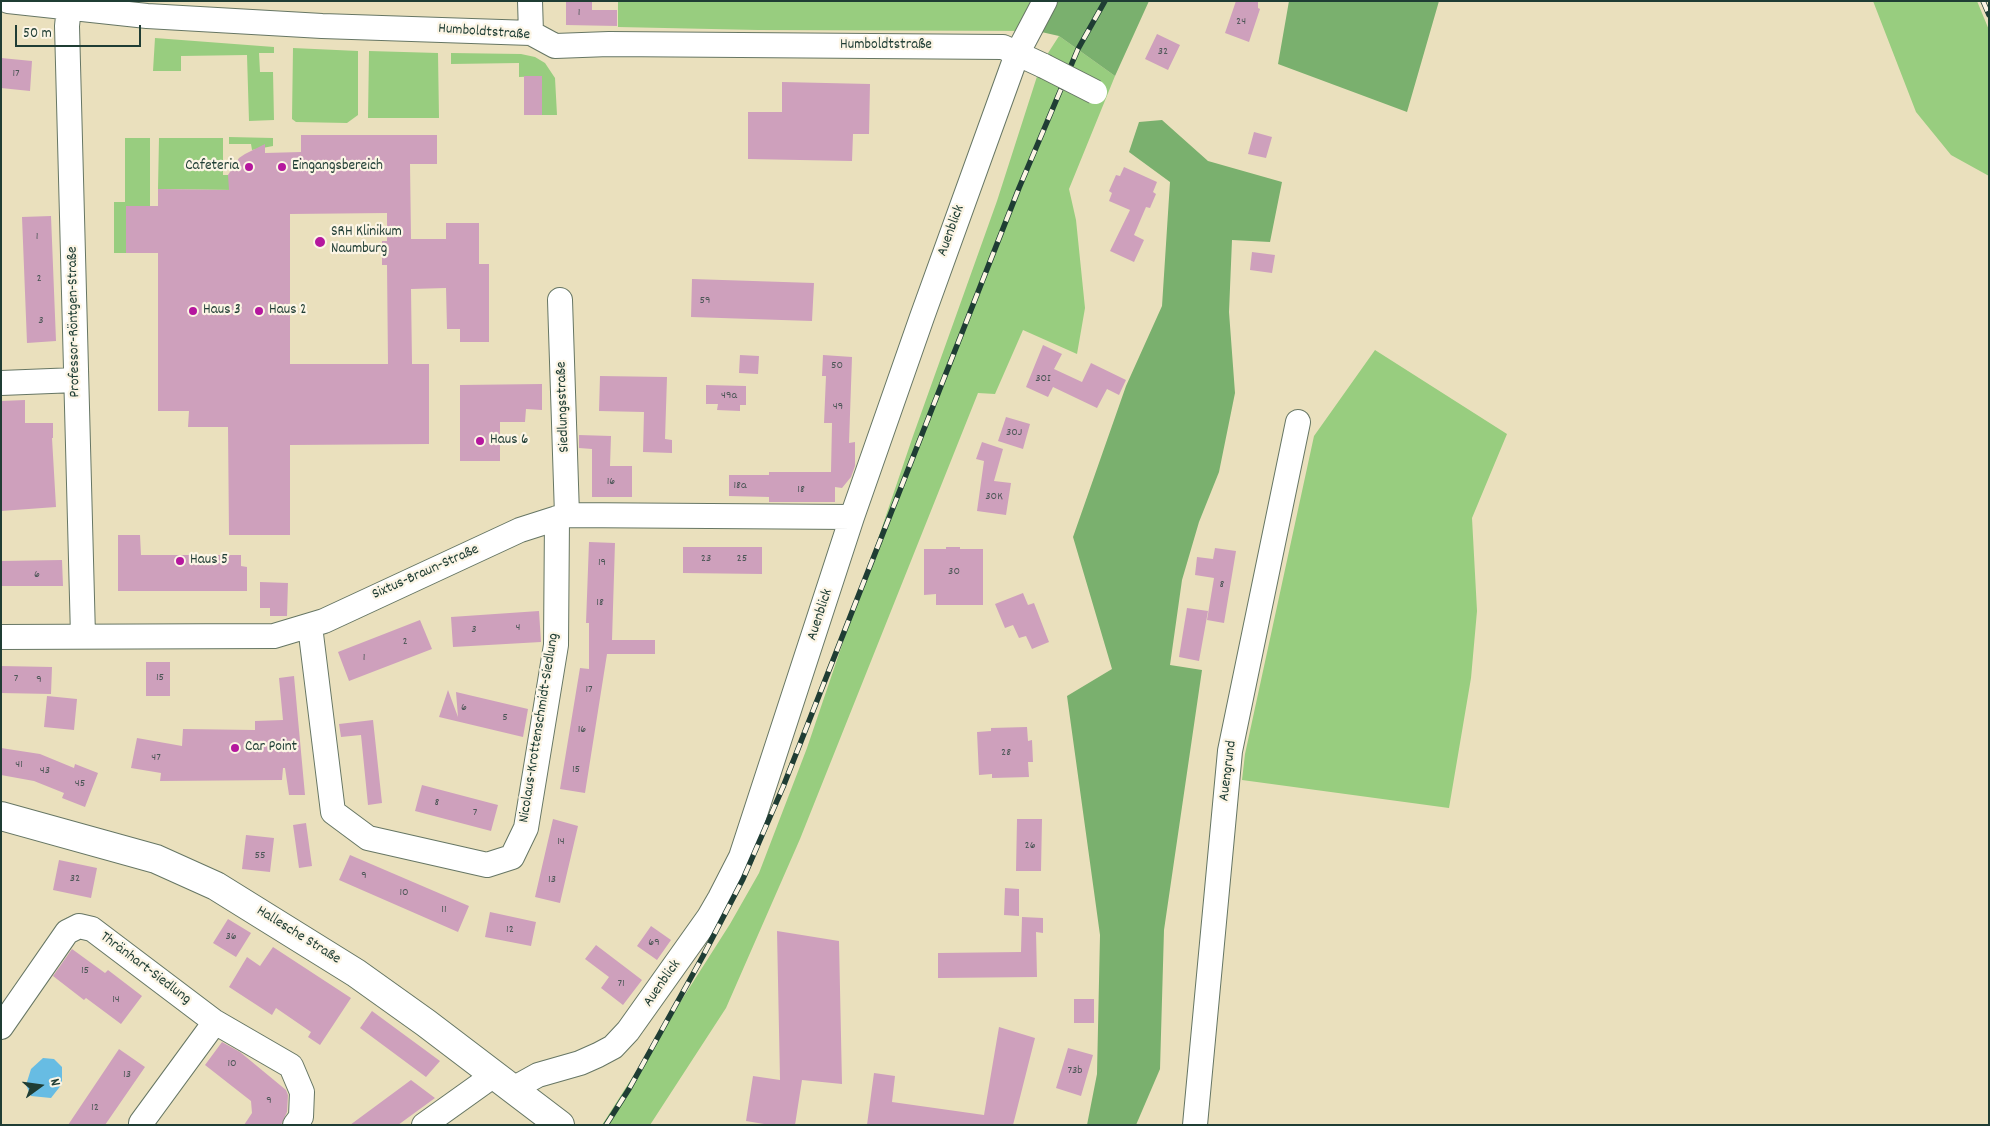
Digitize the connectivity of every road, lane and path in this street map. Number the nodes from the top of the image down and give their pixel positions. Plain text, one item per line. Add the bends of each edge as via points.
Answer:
1 (8, 1) edge
2 (530, 1) edge
3 (1045, 1) edge
4 (69, 8) junction
5 (147, 9) edge
6 (531, 33) junction
7 (1017, 54) junction
8 (1095, 92) dead end
9 (560, 300) dead end
10 (76, 380) junction
11 (1, 383) edge
12 (1298, 422) dead end
13 (562, 516) junction
14 (852, 517) junction
15 (310, 626) junction
16 (83, 636) junction
17 (1, 637) edge
18 (1, 816) edge
19 (216, 1022) junction
20 (1, 1027) edge
21 (504, 1083) junction
22 (141, 1124) edge
23 (295, 1125) edge
24 (424, 1125) edge
25 (560, 1125) edge
26 (1195, 1125) edge

1 - 4 street, Humboldtstraße
2 - 6 street
3 - 7 street, Auenblick
4 - 5 street, Humboldtstraße
4 - 10 street, Professor-Röntgen-Straße
5 - 6 street, Humboldtstraße via 322,26
6 - 7 street, Humboldtstraße via 555,46 1003,47
7 - 8 street, bridge
7 - 14 street, Auenblick
9 - 13 street, Siedlungsstraße
10 - 11 street
10 - 16 street, Professor-Röntgen-Straße
12 - 26 street, Auengrund via 1230,751
13 - 14 street, Sixtus-Braun-Straße
13 - 15 street, Sixtus-Braun-Straße via 520,530
13 - 15 street, Nicolaus-Krottenschmidt-Siedlung via 556,645 526,828 512,857 487,865 368,838 333,812
14 - 21 street, Auenblick via 741,857 720,898 645,1010 613,1047 520,1085
15 - 16 street, Sixtus-Braun-Straße via 274,636
16 - 17 street, Sixtus-Braun-Straße
18 - 21 main road, Hallesche Straße via 156,859 216,886 356,972
19 - 20 street, Thränhart-Siedlung via 92,929 79,926 67,932
19 - 22 street
19 - 23 street, Thränhart-Siedlung via 291,1066 302,1092 301,1117
21 - 24 street, Auenblick
21 - 25 main road, Hallesche Straße

